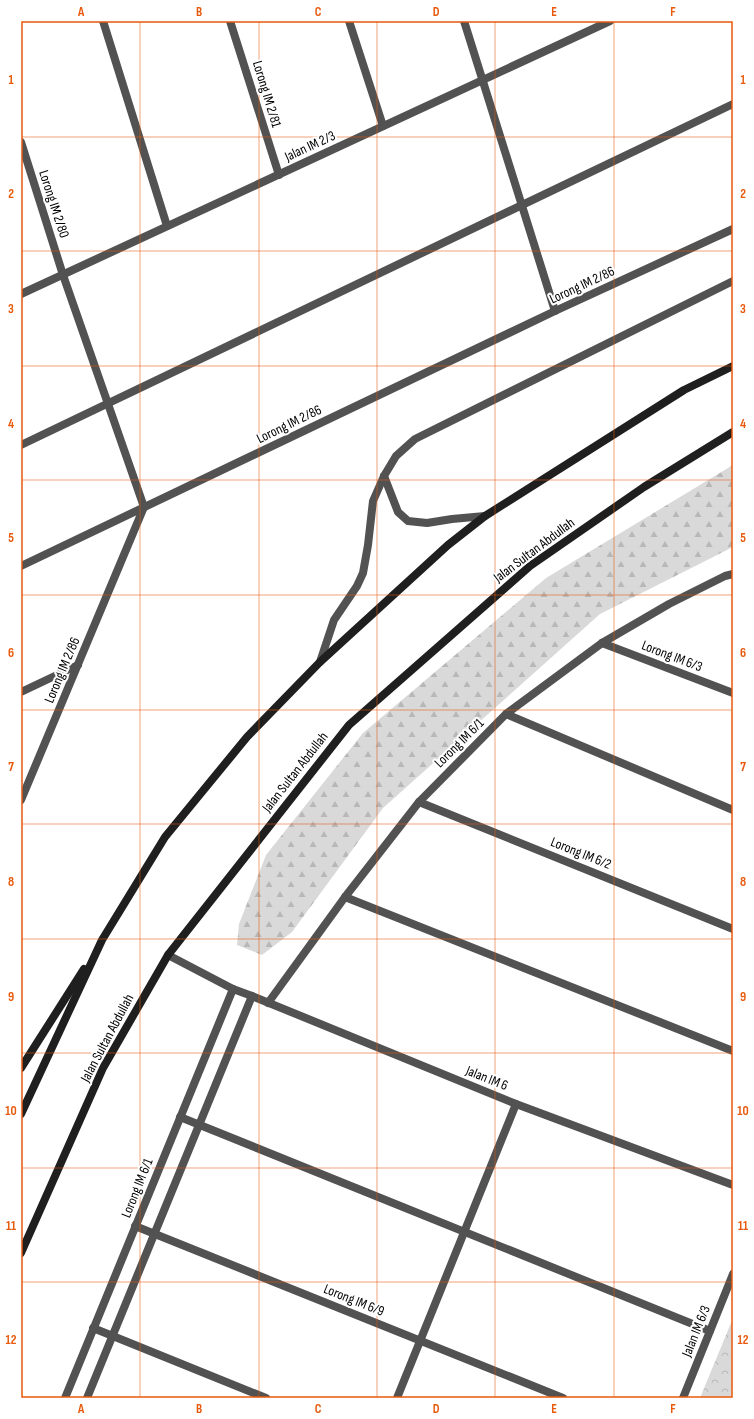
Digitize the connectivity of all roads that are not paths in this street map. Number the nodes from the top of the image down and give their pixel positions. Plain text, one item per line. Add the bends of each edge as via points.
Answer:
1 (103, 21) edge
2 (230, 21) edge
3 (349, 21) edge
4 (464, 21) edge
5 (610, 21) edge
6 (483, 80) junction
7 (733, 104) edge
8 (382, 126) junction
9 (21, 142) edge
10 (278, 175) junction
11 (522, 206) junction
12 (167, 226) junction
13 (733, 229) edge
14 (63, 275) junction
15 (733, 281) edge
16 (21, 294) edge
17 (555, 311) junction
18 (733, 366) edge
19 (108, 404) junction
20 (733, 432) edge
21 (21, 445) edge
22 (384, 476) junction
23 (144, 508) junction
24 (485, 516) junction
25 (21, 566) edge
26 (733, 574) edge
27 (602, 643) junction
28 (320, 662) junction
29 (78, 665) junction
30 (21, 692) edge
31 (733, 693) edge
32 (506, 714) junction
33 (21, 800) edge
34 (418, 802) junction
35 (733, 810) edge
36 (344, 897) junction
37 (733, 929) edge
38 (102, 940) junction
39 (168, 955) junction
40 (233, 989) junction
41 (252, 996) junction
42 (268, 1003) junction
43 (733, 1051) edge
44 (21, 1068) edge
45 (516, 1104) junction
46 (21, 1114) edge
47 (180, 1117) junction
48 (199, 1124) junction
49 (732, 1182) edge
50 (135, 1226) junction
51 (464, 1231) junction
52 (155, 1233) junction
53 (21, 1253) edge
54 (733, 1274) edge
55 (93, 1328) junction
56 (710, 1330) junction
57 (112, 1336) junction
58 (420, 1340) junction
59 (65, 1398) edge
60 (87, 1398) edge
61 (266, 1398) edge
62 (397, 1398) edge
63 (563, 1398) edge
64 (683, 1398) edge

1 - 12 street
2 - 10 street, Lorong IM 2/81
3 - 8 street
4 - 6 street
5 - 6 street, Jalan IM 2/3
6 - 8 street, Jalan IM 2/3
6 - 11 street
7 - 11 street
8 - 10 street, Jalan IM 2/3
9 - 14 street, Lorong IM 2/80
10 - 12 street, Jalan IM 2/3
11 - 17 street
11 - 19 street
12 - 14 street, Jalan IM 2/3
13 - 17 street, Lorong IM 2/86
14 - 16 street, Jalan IM 2/3
14 - 19 street, Lorong IM 2/80
15 - 22 street via 415,438 396,456
17 - 23 street, Lorong IM 2/86
18 - 24 main road via 684,390
19 - 21 street
19 - 23 street, Lorong IM 2/80
20 - 39 main road, Jalan Sultan Abdullah via 644,487 530,566 349,725
22 - 24 street via 398,512 408,521 426,523
22 - 28 street via 373,501 363,573 334,620
23 - 25 street
23 - 29 street, Lorong IM 2/86
24 - 28 main road via 448,545
26 - 27 street, Lorong IM 6/1 via 668,604
27 - 31 street, Lorong IM 6/3
27 - 32 street, Lorong IM 6/1
28 - 38 main road via 247,737 165,837
29 - 30 street
29 - 33 street, Lorong IM 2/86
32 - 34 street, Lorong IM 6/1
32 - 35 street
34 - 36 street, Lorong IM 6/1
34 - 37 street, Lorong IM 6/2
36 - 42 street, Lorong IM 6/1
36 - 43 street
38 - 44 main road
38 - 46 main road
39 - 40 street, Jalan IM 6
39 - 53 main road, Jalan Sultan Abdullah via 103,1068
40 - 41 street, Jalan IM 6
40 - 47 street, Lorong IM 6/1
41 - 42 street, Jalan IM 6
41 - 48 street
42 - 45 street, Jalan IM 6
45 - 49 street, Jalan IM 6
45 - 51 street
47 - 48 street
47 - 50 street, Lorong IM 6/1
48 - 51 street
48 - 52 street
50 - 52 street, Lorong IM 6/9
50 - 55 street, Lorong IM 6/1
51 - 56 street
51 - 58 street
52 - 57 street
52 - 58 street, Lorong IM 6/9
54 - 56 street, Jalan IM 6/3
55 - 57 street
55 - 59 street, Lorong IM 6/1
56 - 64 street, Jalan IM 6/3
57 - 60 street
57 - 61 street
58 - 62 street
58 - 63 street, Lorong IM 6/9

